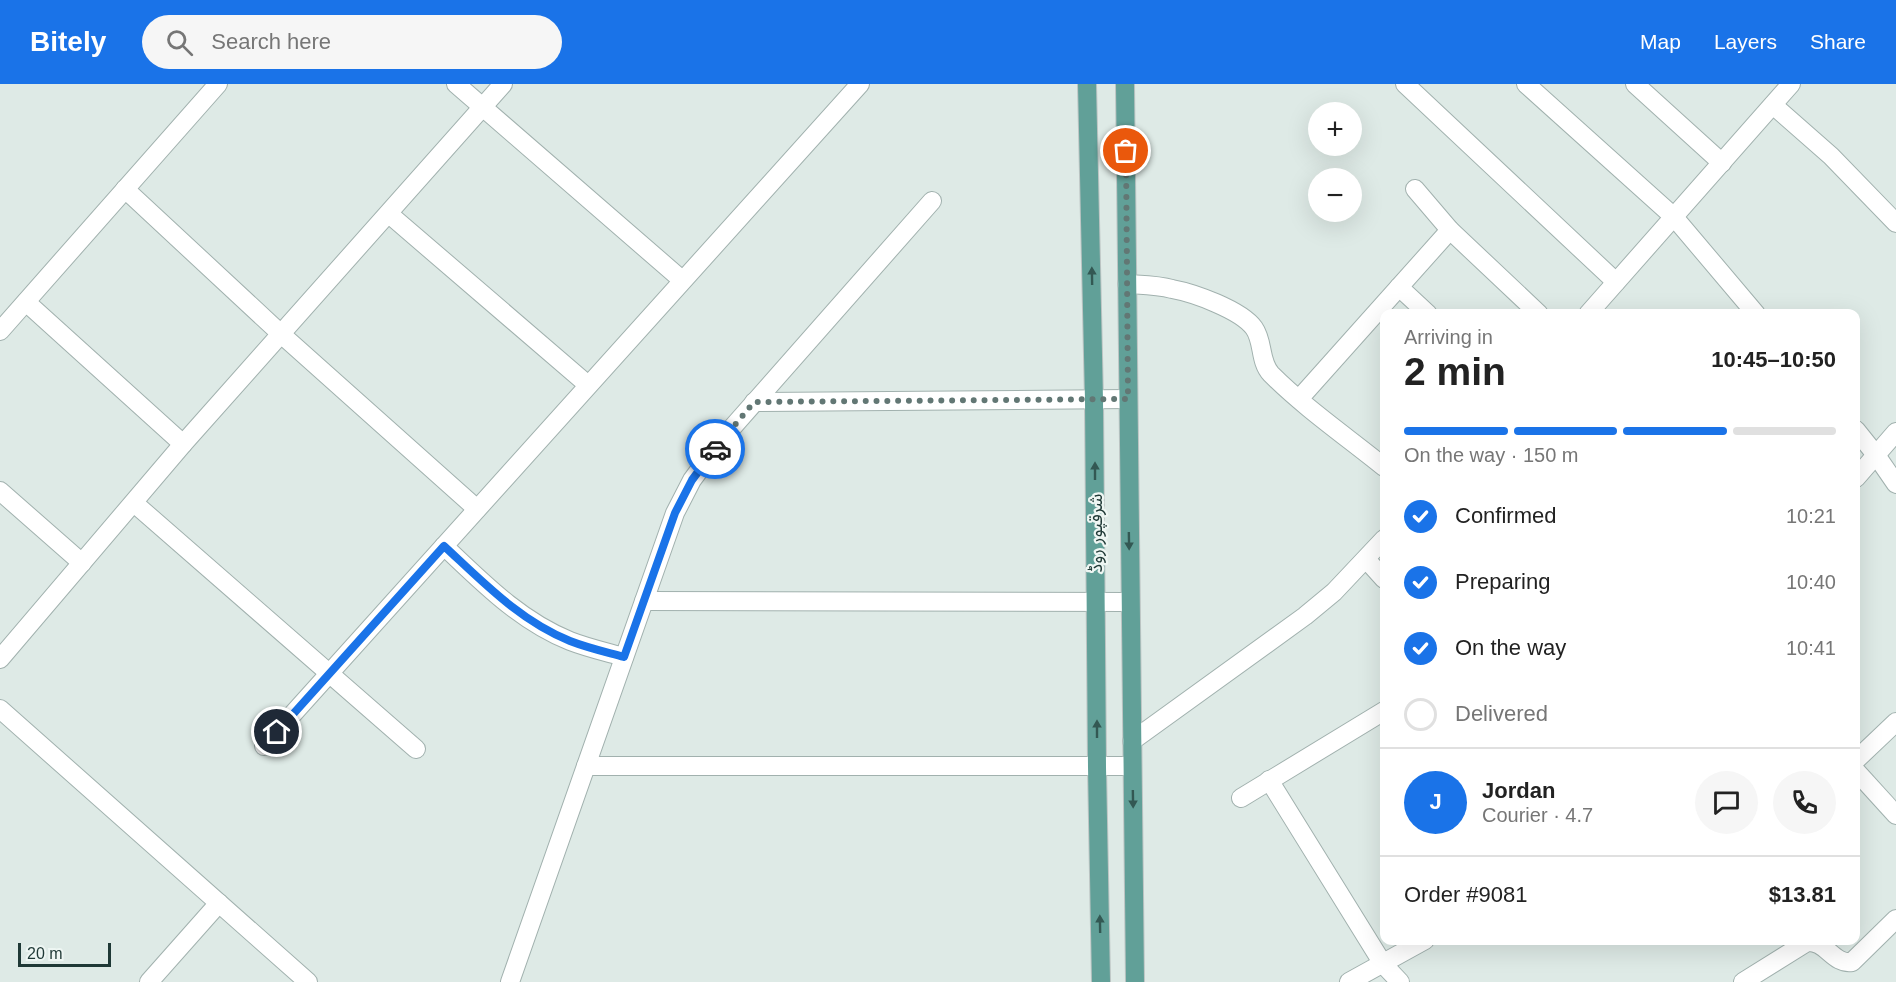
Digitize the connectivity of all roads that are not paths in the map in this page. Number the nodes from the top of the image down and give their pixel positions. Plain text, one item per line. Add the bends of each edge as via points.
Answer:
1 (218, 84) edge
2 (456, 84) edge
3 (503, 84) edge
4 (860, 84) edge
5 (1088, 84) edge
6 (1125, 84) edge
7 (1405, 84) edge
8 (1526, 84) edge
9 (1635, 84) edge
10 (1791, 84) edge
11 (1773, 105) junction
12 (482, 107) junction
13 (1722, 163) junction
14 (125, 189) junction
15 (1415, 189) dead end
16 (932, 201) dead end
17 (389, 214) junction
18 (1674, 217) junction
19 (1896, 223) edge
20 (1450, 231) junction
21 (682, 280) junction
22 (1616, 282) junction
23 (1127, 284) junction
24 (1399, 287) junction
25 (26, 302) junction
26 (1423, 309) edge
27 (1534, 309) edge
28 (1592, 309) edge
29 (1752, 309) edge
30 (0, 331) edge
31 (281, 334) junction
32 (588, 385) junction
33 (1128, 399) junction
34 (1299, 399) junction
35 (1095, 400) junction
36 (754, 402) junction
37 (1896, 432) edge
38 (1860, 435) edge
39 (183, 444) junction
40 (1876, 455) junction
41 (1380, 463) edge
42 (1860, 473) edge
43 (1896, 484) edge
44 (0, 491) edge
45 (134, 503) junction
46 (477, 509) junction
47 (1380, 543) edge
48 (444, 546) junction
49 (1366, 559) junction
50 (82, 563) junction
51 (1380, 575) edge
52 (644, 601) junction
53 (1096, 602) junction
54 (1130, 602) junction
55 (624, 657) junction
56 (0, 659) edge
57 (329, 674) junction
58 (0, 709) edge
59 (1380, 713) edge
60 (1896, 722) edge
61 (1132, 741) junction
62 (264, 746) dead end
63 (416, 749) dead end
64 (1860, 756) edge
65 (586, 766) junction
66 (1132, 766) junction
67 (1097, 767) junction
68 (1860, 775) edge
69 (1269, 780) junction
70 (1240, 798) dead end
71 (1896, 815) edge
72 (219, 903) junction
73 (1896, 919) edge
74 (1416, 945) edge
75 (1802, 945) edge
76 (1820, 945) edge
77 (1383, 964) junction
78 (149, 982) edge
79 (308, 982) edge
80 (510, 982) edge
81 (1101, 982) edge
82 (1135, 982) edge
83 (1349, 982) edge
84 (1400, 982) edge
85 (1745, 982) edge

1 - 14 street
2 - 12 street
3 - 12 street
4 - 21 street
35 -> 5 main road, شرقپور روڈ
6 - 23 main road, شرقپور روڈ
7 - 22 street
8 - 18 street
9 - 13 street
10 - 11 street
11 - 13 street
11 - 19 street via 1831,156
12 - 17 street
12 - 21 street
13 - 18 street
14 - 25 street
14 - 31 street
15 - 20 street
16 - 36 street
17 - 31 street
17 - 32 street
18 - 22 street
18 - 29 street
20 - 24 street
20 - 27 street
21 - 32 street
22 - 28 street
23 - 33 main road, شرقپور روڈ
23 - 34 street via 1186,292 1244,319 1260,340 1266,367
24 - 26 street
24 - 34 street
25 - 30 street
25 - 39 street
31 - 39 street
31 - 46 street
32 - 46 street
33 - 35 street
33 -> 54 main road, شرقپور روڈ
34 - 41 street
35 - 36 street
53 -> 35 main road, شرقپور روڈ
36 - 52 street via 692,480 675,513
37 - 40 street
38 - 40 street
39 - 45 street
40 - 42 street
40 - 43 street
44 - 50 street
45 - 50 street
45 - 57 street
46 - 48 street
47 - 49 street
48 - 55 street via 526,618 570,641
48 - 57 street
49 - 51 street
49 - 61 street via 1305,616
50 - 56 street
52 - 53 street
52 - 55 street
53 - 54 street
67 -> 53 main road, شرقپور روڈ
54 - 61 main road, شرقپور روڈ
55 - 65 street
57 - 62 street
57 - 63 street
58 - 72 street
59 - 69 street
60 - 64 street
61 - 66 main road, شرقپور روڈ
65 - 67 street
65 - 80 street
66 - 67 street
66 -> 82 main road, شرقپور روڈ
81 -> 67 main road, شرقپور روڈ
68 - 71 street
69 - 70 street
69 - 77 street
72 - 78 street
72 - 79 street
73 - 76 street via 1852,962 1842,962
74 - 77 street
75 - 85 street
77 - 83 street
77 - 84 street

